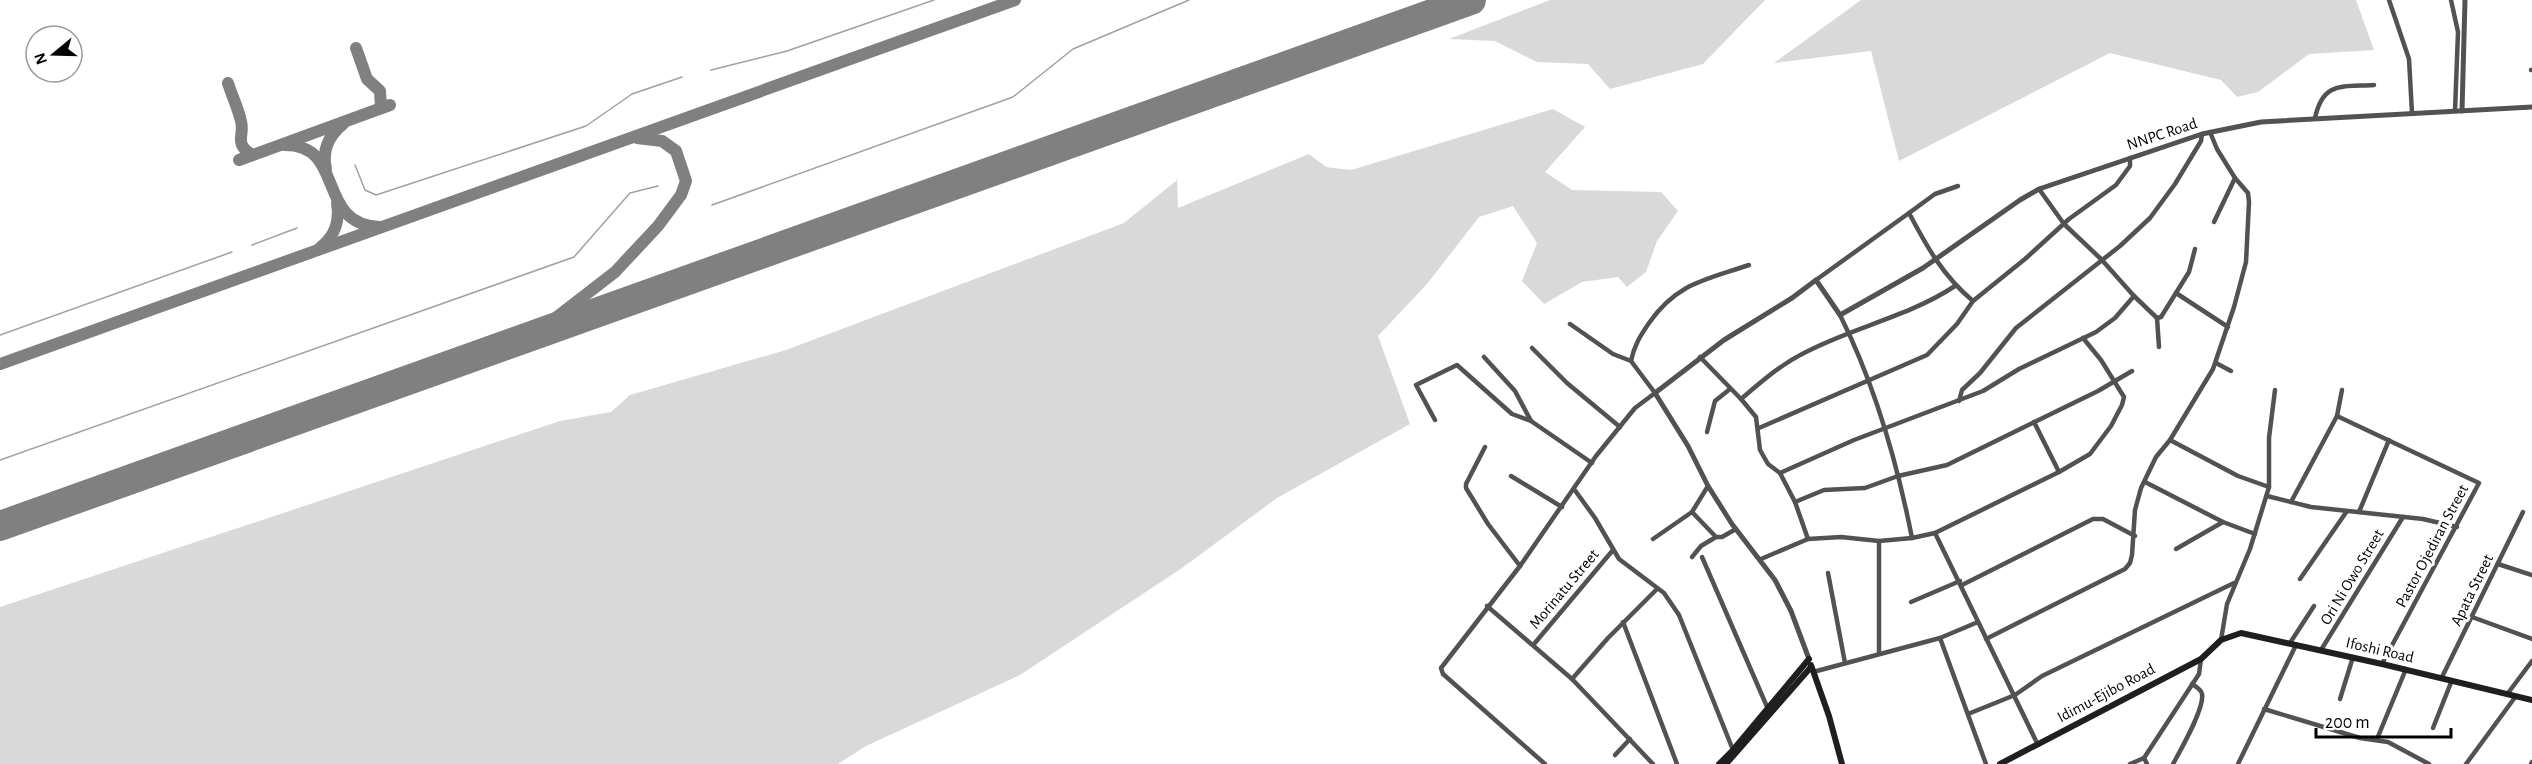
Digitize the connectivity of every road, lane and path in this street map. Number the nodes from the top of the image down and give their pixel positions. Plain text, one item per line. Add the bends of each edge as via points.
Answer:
1 (2389, 0) edge
2 (2451, 0) edge
3 (2465, 2) edge
4 (2454, 7) junction
5 (2374, 85) dead end
6 (2532, 107) edge
7 (2455, 111) junction
8 (2462, 111) junction
9 (2412, 113) junction
10 (2315, 118) junction
11 (2210, 132) junction
12 (2202, 135) junction
13 (2130, 158) junction
14 (2235, 178) junction
15 (1958, 186) dead end
16 (2039, 189) junction
17 (1909, 213) junction
18 (2214, 222) dead end
19 (2064, 224) junction
20 (2195, 249) dead end
21 (2101, 259) junction
22 (1935, 261) junction
23 (1749, 265) dead end
24 (1816, 280) junction
25 (1955, 286) junction
26 (2176, 293) junction
27 (2134, 296) junction
28 (1972, 301) junction
29 (1840, 315) junction
30 (2157, 318) junction
31 (1570, 324) dead end
32 (2228, 327) junction
33 (1849, 334) junction
34 (2083, 338) junction
35 (2159, 347) dead end
36 (1533, 348) dead end
37 (1484, 357) dead end
38 (1701, 357) junction
39 (1631, 361) junction
40 (2216, 363) junction
41 (2132, 371) dead end
42 (2230, 371) dead end
43 (1867, 381) junction
44 (2114, 381) junction
45 (1730, 389) junction
46 (2275, 390) dead end
47 (2342, 390) dead end
48 (1655, 393) junction
49 (1742, 399) junction
50 (1959, 401) junction
51 (2337, 416) junction
52 (1435, 420) dead end
53 (1531, 421) junction
54 (2034, 422) junction
55 (1620, 427) junction
56 (1759, 428) junction
57 (1885, 430) junction
58 (1707, 432) dead end
59 (2170, 440) junction
60 (2390, 441) junction
61 (1485, 447) dead end
62 (1592, 463) junction
63 (2059, 472) junction
64 (1780, 474) junction
65 (1511, 476) dead end
66 (1898, 476) junction
67 (2145, 482) junction
68 (1708, 486) junction
69 (2269, 487) junction
70 (1574, 489) junction
71 (2267, 496) junction
72 (1795, 502) junction
73 (2291, 502) junction
74 (1562, 507) junction
75 (2347, 511) junction
76 (1692, 512) junction
77 (2359, 512) junction
78 (2523, 512) dead end
79 (2403, 517) junction
80 (2223, 522) junction
81 (2457, 527) junction
82 (1736, 529) junction
83 (1935, 533) junction
84 (2254, 534) junction
85 (2135, 536) junction
86 (1716, 537) junction
87 (1912, 538) junction
88 (1653, 539) dead end
89 (1808, 539) junction
90 (1879, 541) junction
91 (1613, 549) junction
92 (2176, 549) dead end
93 (1702, 556) dead end
94 (1692, 557) dead end
95 (1761, 559) junction
96 (2498, 564) junction
97 (1520, 566) junction
98 (1828, 573) dead end
99 (2532, 575) edge
100 (2300, 579) dead end
101 (1961, 583) junction
102 (2234, 583) junction
103 (1657, 589) junction
104 (1911, 602) dead end
105 (1487, 606) junction
106 (2314, 606) dead end
107 (2472, 617) junction
108 (1623, 622) junction
109 (1978, 622) junction
110 (1940, 638) junction
111 (1986, 639) junction
112 (2532, 639) edge
113 (2221, 640) junction
114 (1534, 644) junction
115 (2293, 644) junction
116 (2321, 650) junction
117 (1879, 652) junction
118 (2353, 657) junction
119 (1809, 659) junction
120 (2201, 659) junction
121 (2532, 661) edge
122 (1845, 663) junction
123 (2382, 664) junction
124 (1812, 669) junction
125 (2406, 669) junction
126 (2442, 678) junction
127 (1572, 679) junction
128 (2452, 680) junction
129 (2192, 684) junction
130 (2508, 693) junction
131 (2015, 695) junction
132 (2516, 696) junction
133 (2340, 699) dead end
134 (2532, 700) edge
135 (1768, 709) junction
136 (2264, 709) junction
137 (1968, 714) junction
138 (2433, 728) dead end
139 (1630, 739) junction
140 (2376, 739) junction
141 (1742, 744) junction
142 (2038, 744) junction
143 (1734, 750) junction
144 (1615, 755) dead end
145 (2144, 758) junction
146 (2239, 763) edge
147 (1545, 764) edge
148 (1653, 764) edge
149 (1677, 764) edge
150 (1719, 764) edge
151 (1726, 764) edge
152 (1842, 764) edge
153 (1986, 764) edge
154 (2000, 764) edge
155 (2130, 764) edge
156 (2147, 764) edge
157 (2173, 764) edge
158 (2247, 764) edge
159 (2429, 764) edge
160 (2466, 764) edge

1 - 9 street via 2409,59
2 - 4 street
3 - 4 street via 2460,10
3 - 8 street
4 - 7 street via 2458,32
5 - 10 street via 2334,89 2320,98
6 - 8 street, NNPC Road
7 - 8 street, NNPC Road
7 - 9 street, NNPC Road
9 - 10 street, NNPC Road
10 - 11 street, NNPC Road via 2261,122
11 - 12 street, NNPC Road
11 - 14 street
12 - 13 street, NNPC Road
12 - 21 street via 2158,208
13 - 16 street, NNPC Road
13 - 19 street via 2125,176
14 - 18 street
14 - 32 street via 2248,193 2248,239 2246,262
15 - 17 street via 1935,194
16 - 19 street
16 - 22 street, NNPC Road
17 - 22 street
17 - 24 street
19 - 21 street
19 - 28 street
20 - 26 street
21 - 27 street
21 - 50 street via 2016,328 1962,390
22 - 25 street
22 - 29 street, NNPC Road
23 - 39 street via 1673,295 1634,345
24 - 29 street
24 - 38 street
25 - 28 street
25 - 33 street via 1923,305
26 - 30 street
26 - 32 street
27 - 30 street
27 - 34 street via 2106,326
28 - 43 street via 1957,324 1927,355
29 - 33 street
30 - 35 street
31 - 39 street via 1613,354
32 - 40 street
33 - 43 street
33 - 49 street via 1777,368
34 - 44 street
34 - 50 street
36 - 55 street via 1567,383
37 - 53 street via 1515,391
38 - 45 street
38 - 48 street
39 - 48 street
40 - 42 street
40 - 59 street
41 - 44 street
43 - 56 street
43 - 57 street
44 - 54 street
44 - 63 street via 2124,401 2111,426 2090,454
45 - 49 street
45 - 58 street via 1715,401
46 - 69 street via 2269,438
47 - 51 street
48 - 55 street via 1635,408
48 - 68 street
49 - 56 street
50 - 57 street
51 - 60 street, Pastor Ojediran Street
51 - 73 street
52 - 53 street via 1416,385 1457,365 1512,414
53 - 62 street
54 - 63 street
54 - 66 street via 1947,465
55 - 62 street
56 - 64 street via 1760,450
57 - 64 street
57 - 66 street
59 - 67 street via 2156,457
59 - 69 street via 2238,476
60 - 77 street
60 - 81 street, Pastor Ojediran Street via 2479,483
61 - 97 street via 1466,488
62 - 70 street
63 - 83 street
64 - 72 street
65 - 74 street
66 - 72 street via 1865,488 1824,490
66 - 87 street
67 - 80 street
67 - 85 street via 2135,510
68 - 76 street
68 - 82 street
69 - 71 street
70 - 74 street
70 - 91 street
71 - 73 street
71 - 84 street
72 - 89 street
73 - 75 street
74 - 97 street
75 - 77 street
75 - 100 street
76 - 86 street
76 - 88 street
77 - 79 street
78 - 96 street, Apata Street
79 - 81 street
79 - 116 street, Ori Ni Owo Street
80 - 84 street
80 - 92 street
81 - 123 street, Pastor Ojediran Street
82 - 86 street
82 - 95 street
83 - 87 street
83 - 101 street
84 - 102 street
85 - 101 street via 2103,519 2093,519
85 - 111 street via 2130,563 2125,569
86 - 94 street
87 - 90 street
89 - 90 street
89 - 95 street
90 - 117 street
91 - 103 street via 1618,560
91 - 114 street, Morinatu Street
93 - 135 street
95 - 119 street via 1791,611
96 - 99 street
96 - 107 street, Apata Street
97 - 105 street
98 - 122 street
101 - 104 street
101 - 109 street
102 - 113 street
102 - 131 street via 2042,676
103 - 108 street
103 - 143 street via 1679,615
105 - 114 street
105 - 147 street via 1443,663 1443,674
106 - 115 street
107 - 112 street
107 - 126 street, Apata Street
108 - 127 street
108 - 149 street
109 - 110 street
109 - 111 street
110 - 117 street
110 - 137 street
111 - 131 street
113 - 115 main road, Ifoshi Road via 2241,633
113 - 120 main road, Idimu-Ejibo Road
114 - 127 street
115 - 116 main road, Ifoshi Road
115 - 136 street
116 - 118 main road, Ifoshi Road
117 - 122 street
118 - 123 main road, Ifoshi Road
118 - 133 street
119 - 124 main road
119 - 135 main road
120 - 129 street via 2199,674
120 - 142 main road, Idimu-Ejibo Road
121 - 130 street
122 - 124 street
123 - 125 main road, Ifoshi Road
124 - 141 main road
124 - 152 main road
125 - 126 main road, Ifoshi Road
125 - 140 street
126 - 128 main road, Ifoshi Road
127 - 139 street
128 - 130 main road, Ifoshi Road
128 - 138 street
129 - 145 street
129 - 157 street via 2203,695 2193,726
130 - 132 main road, Ifoshi Road
131 - 137 street
131 - 142 street
132 - 134 main road, Ifoshi Road
132 - 160 street
135 - 141 main road
136 - 140 street via 2360,738
136 - 146 street
137 - 153 street
139 - 144 street
139 - 148 street
140 - 159 street
141 - 143 main road
141 - 151 main road
142 - 154 main road, Idimu-Ejibo Road
143 - 150 main road
145 - 155 street
145 - 156 street
146 - 158 street

